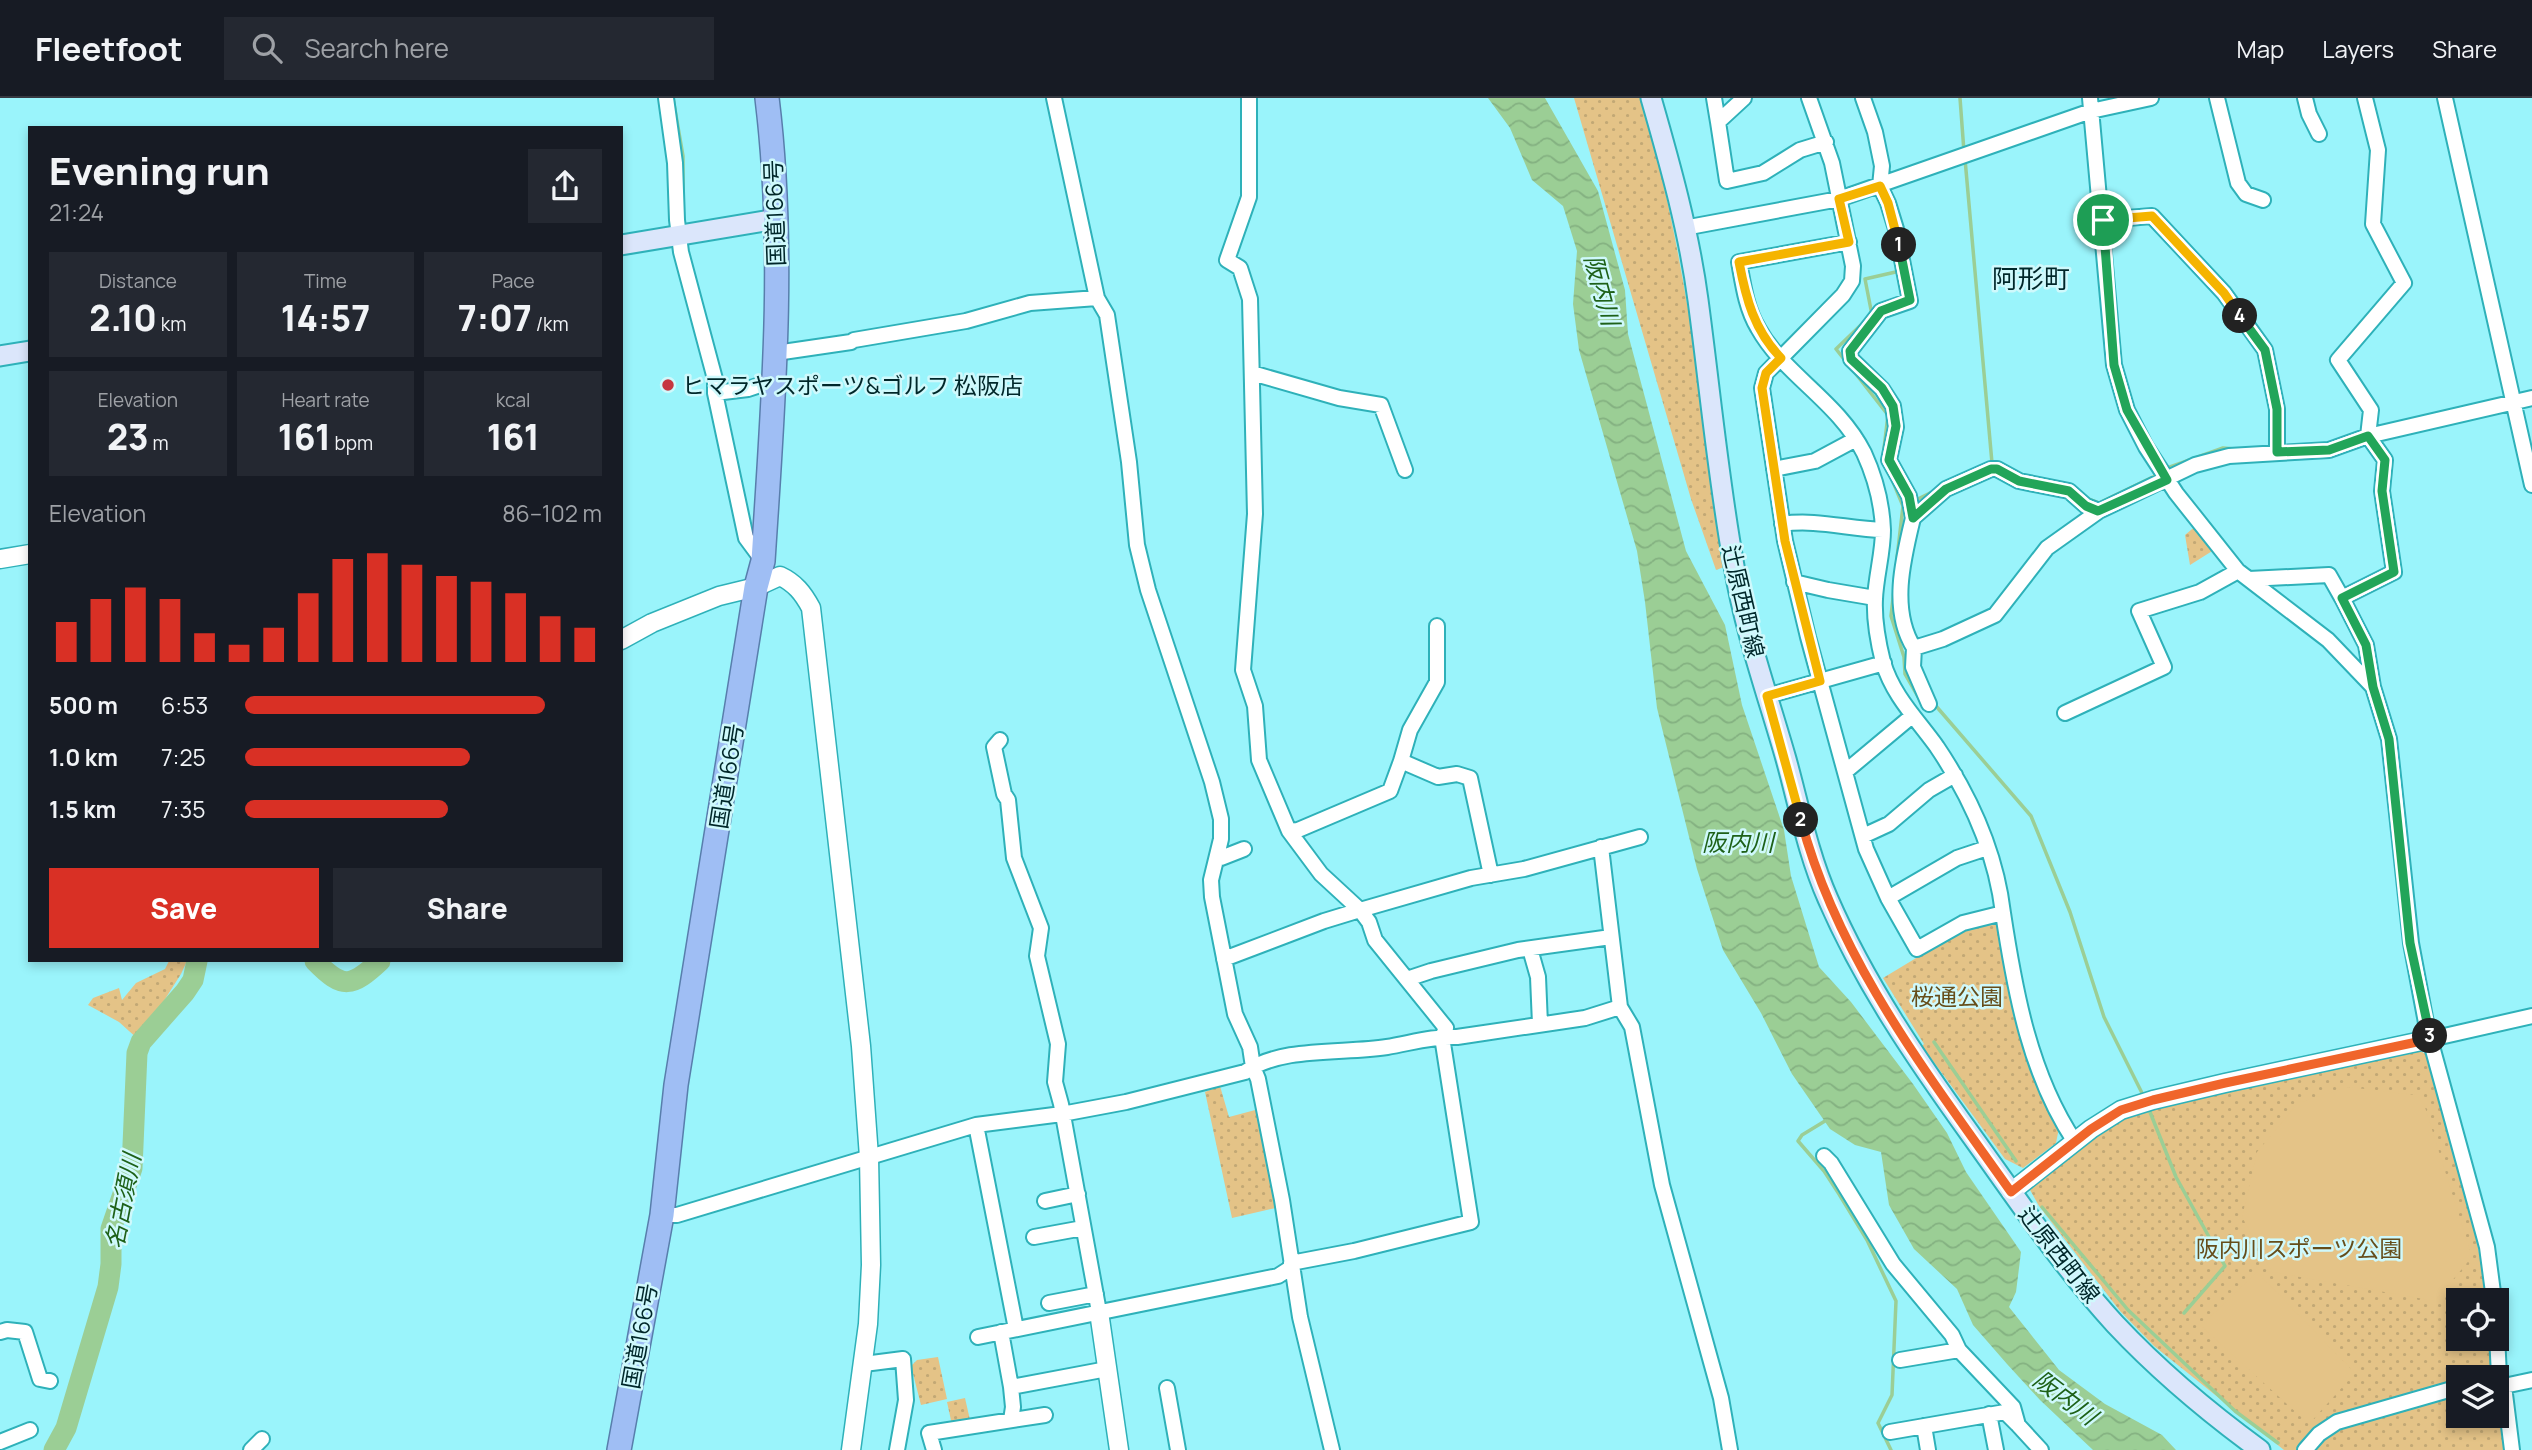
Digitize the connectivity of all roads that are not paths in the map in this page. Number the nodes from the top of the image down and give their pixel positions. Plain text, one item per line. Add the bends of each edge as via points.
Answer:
1 (666, 98) edge
2 (767, 98) edge
3 (1054, 98) edge
4 (1249, 98) edge
5 (1651, 98) edge
6 (1714, 98) edge
7 (1744, 98) edge
8 (1809, 98) edge
9 (1863, 98) edge
10 (2151, 98) edge
11 (2217, 98) edge
12 (2305, 98) edge
13 (2365, 98) edge
14 (2445, 98) edge
15 (2091, 105) edge
16 (1718, 122) junction
17 (2319, 134) dead end
18 (1826, 142) junction
19 (1880, 186) junction
20 (1839, 199) junction
21 (2263, 200) dead end
22 (777, 219) junction
23 (2103, 220) junction
24 (1684, 228) junction
25 (680, 233) junction
26 (1849, 242) junction
27 (623, 244) edge
28 (1097, 298) junction
29 (28, 351) edge
30 (776, 353) junction
31 (0, 356) edge
32 (1781, 358) junction
33 (1252, 373) junction
34 (775, 380) junction
35 (719, 392) junction
36 (2532, 398) edge
37 (2513, 402) junction
38 (2368, 436) junction
39 (1856, 439) junction
40 (2277, 452) junction
41 (1774, 469) junction
42 (1405, 470) dead end
43 (2167, 480) junction
44 (2532, 485) edge
45 (1911, 508) junction
46 (2098, 511) junction
47 (1782, 524) junction
48 (1883, 530) junction
49 (28, 554) edge
50 (0, 559) edge
51 (763, 561) junction
52 (2244, 575) junction
53 (1794, 582) junction
54 (756, 587) junction
55 (1875, 598) junction
56 (2342, 598) junction
57 (1437, 626) dead end
58 (623, 639) edge
59 (1914, 648) junction
60 (1884, 663) junction
61 (1820, 681) junction
62 (2373, 687) junction
63 (1767, 696) junction
64 (1929, 704) dead end
65 (2065, 713) dead end
66 (1912, 716) junction
67 (1000, 740) dead end
68 (1401, 761) junction
69 (1845, 772) junction
70 (1955, 775) junction
71 (1289, 831) junction
72 (1863, 836) junction
73 (1640, 837) dead end
74 (1601, 847) junction
75 (1987, 848) junction
76 (1244, 849) dead end
77 (1217, 858) junction
78 (1490, 875) junction
79 (1888, 898) junction
80 (1360, 910) junction
81 (2003, 914) junction
82 (1611, 937) junction
83 (1530, 949) junction
84 (1224, 959) junction
85 (1408, 979) junction
86 (1620, 1007) junction
87 (2532, 1016) edge
88 (1540, 1024) junction
89 (1442, 1037) junction
90 (2431, 1039) junction
91 (1253, 1067) junction
92 (1062, 1114) junction
93 (976, 1125) junction
94 (2075, 1142) junction
95 (1824, 1156) dead end
96 (869, 1157) junction
97 (2011, 1192) junction
98 (1078, 1195) junction
99 (1045, 1201) dead end
100 (662, 1215) junction
101 (1083, 1228) junction
102 (1034, 1237) dead end
103 (1291, 1265) junction
104 (2492, 1288) edge
105 (1096, 1294) junction
106 (1049, 1304) dead end
107 (1099, 1312) junction
108 (1009, 1330) junction
109 (0, 1332) edge
110 (978, 1337) dead end
111 (1959, 1350) junction
112 (1900, 1360) dead end
113 (864, 1364) junction
114 (1107, 1369) junction
115 (2509, 1380) edge
116 (2532, 1380) edge
117 (50, 1381) dead end
118 (1010, 1387) junction
119 (1167, 1388) dead end
120 (2446, 1391) edge
121 (1989, 1414) junction
122 (1045, 1415) dead end
123 (1011, 1420) junction
124 (2018, 1425) junction
125 (1924, 1426) junction
126 (2508, 1428) edge
127 (30, 1430) dead end
128 (1890, 1432) dead end
129 (262, 1439) dead end
130 (0, 1442) edge
131 (251, 1450) edge
132 (619, 1450) edge
133 (851, 1450) edge
134 (897, 1450) edge
135 (934, 1450) edge
136 (1119, 1450) edge
137 (1178, 1450) edge
138 (1332, 1450) edge
139 (1730, 1450) edge
140 (1928, 1450) edge
141 (1996, 1450) edge
142 (2041, 1450) edge
143 (2260, 1450) edge
144 (2305, 1450) edge
145 (2512, 1450) edge

1 - 25 street
2 - 22 highway, 国道166号
3 - 28 street
4 - 33 street via 1249,197 1227,260 1240,268 1250,299
5 - 24 main road, 辻原西町線
6 - 16 street
7 - 16 street
8 - 18 street
9 - 19 street via 1882,166
10 - 15 street
11 - 21 street via 2238,183 2246,194
12 - 17 street
13 - 38 street via 2378,150 2373,224 2404,283 2338,360 2371,410
14 - 37 street
15 - 19 street
15 - 23 street
16 - 18 street via 1727,181 1763,173 1800,150
18 - 20 street
19 - 20 street
19 - 45 street via 1896,229 1910,300 1881,311 1850,351 1851,359 1882,388 1893,406 1896,426 1889,460
20 - 24 street
20 - 26 street
22 - 25 main road
22 - 30 highway, 国道166号
23 - 40 street via 2152,216 2224,293 2265,350 2277,409
23 - 43 street via 2114,365 2127,410
24 - 63 main road, 辻原西町線 via 1734,568
25 - 27 main road
25 - 35 street via 681,252
26 - 32 street via 1852,281
26 - 32 street via 1739,262 1751,313
28 - 30 street via 1030,303 966,321
28 - 77 street via 1107,315 1137,545 1212,782 1221,819
29 - 31 main road
30 - 34 highway, 国道166号
32 - 39 street via 1836,412
32 - 41 street via 1762,384
33 - 42 street via 1381,405
33 - 71 street via 1255,514 1243,670 1255,706 1259,760
34 - 35 street
34 - 51 highway, 国道166号
35 - 51 street via 747,538
36 - 37 street
37 - 38 street
37 - 44 street
38 - 40 street via 2329,450
38 - 56 street via 2385,460 2382,491 2394,572
39 - 41 street via 1815,461
39 - 48 street via 1878,493
40 - 43 street via 2229,456 2195,465
41 - 47 street
43 - 46 street
43 - 52 street
45 - 46 street via 1997,469 2019,481 2069,491
45 - 59 street via 1901,608 1905,632
46 - 59 street via 2047,548 1995,615
47 - 48 street via 1808,521
47 - 53 street
48 - 55 street
49 - 50 street
51 - 54 highway, 国道166号
52 - 56 street via 2329,575
52 - 62 street via 2328,639
52 - 65 street via 2138,611 2164,667
53 - 55 street
53 - 61 street
54 - 58 street via 719,596
54 - 96 street via 780,576 791,581 813,615
54 - 100 highway, 国道166号 via 676,1085
55 - 60 street
56 - 62 street via 2366,645
57 - 68 street via 1437,682 1410,730
59 - 64 street via 1913,667
60 - 61 street
60 - 66 street
61 - 63 street
61 - 69 street
62 - 90 street via 2389,739 2410,943
63 - 97 main road, 辻原西町線 via 1812,857 1856,959
66 - 69 street
66 - 70 street
67 - 92 street via 994,747 1008,800 1014,858 1041,928 1037,956 1058,1044 1055,1082
68 - 71 street via 1390,791
68 - 78 street via 1438,777 1457,774 1469,778
69 - 72 street
70 - 72 street via 1889,824
70 - 75 street
71 - 80 street via 1321,874
72 - 79 street
73 - 74 street
74 - 78 street
74 - 82 street
75 - 79 street via 1957,858
75 - 81 street
76 - 77 street
77 - 84 street via 1211,880
78 - 80 street
79 - 81 street via 1917,949 1963,923
80 - 84 street
80 - 85 street via 1375,940
81 - 94 street via 2034,1058
82 - 83 street
82 - 86 street
83 - 85 street
83 - 88 street via 1538,977
84 - 91 street via 1235,1014 1250,1047
85 - 89 street via 1446,1028
86 - 88 street
86 - 139 street via 1632,1027 1662,1185 1721,1398
87 - 90 street
88 - 89 street
89 - 91 street via 1298,1055
89 - 103 street via 1471,1222
90 - 94 street via 2147,1102 2121,1110
90 - 104 street via 2487,1247
91 - 92 street via 1198,1085
91 - 103 street
92 - 93 street
92 - 98 street
93 - 96 street
93 - 108 street
94 - 97 street
95 - 111 street via 1893,1264 1952,1335
96 - 100 street via 677,1215
96 - 113 street via 871,1265
97 - 143 main road, 辻原西町線 via 2084,1288 2141,1350
98 - 99 street
98 - 101 street
100 - 132 highway, 国道166号
101 - 102 street
101 - 105 street
103 - 107 street via 1278,1276
103 - 138 street
105 - 106 street
105 - 107 street
107 - 108 street
107 - 114 street
108 - 110 street
108 - 118 street
109 - 117 street via 25,1332 40,1379
111 - 112 street
111 - 124 street via 2012,1407
113 - 133 street
113 - 134 street via 903,1359 906,1400
114 - 118 street
114 - 136 street
115 - 116 street
118 - 123 street
119 - 137 street
120 - 144 street via 2337,1422
121 - 124 street via 2005,1412
121 - 125 street
121 - 141 street
122 - 123 street
123 - 135 street via 929,1433
124 - 142 street
125 - 128 street
125 - 140 street
126 - 145 street
127 - 130 street
129 - 131 street

